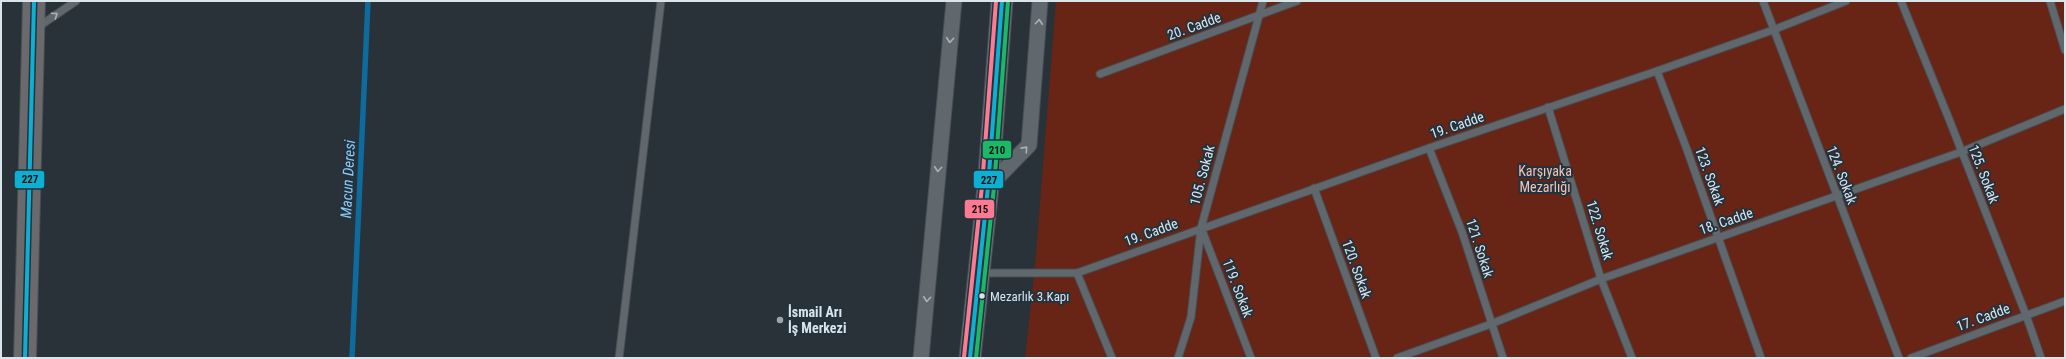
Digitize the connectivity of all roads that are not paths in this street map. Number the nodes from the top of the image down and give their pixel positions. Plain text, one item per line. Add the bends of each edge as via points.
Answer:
1 (34, 1) edge
2 (76, 1) edge
3 (661, 1) edge
4 (954, 1) edge
5 (1002, 1) edge
6 (1040, 1) edge
7 (1263, 1) edge
8 (1297, 1) edge
9 (1763, 1) edge
10 (1846, 1) edge
11 (1901, 1) edge
12 (2050, 1) edge
13 (1259, 16) junction
14 (34, 29) junction
15 (1773, 30) junction
16 (2065, 50) edge
17 (1657, 71) junction
18 (1100, 74) dead end
19 (1548, 108) junction
20 (2065, 109) edge
21 (1429, 148) junction
22 (1961, 152) junction
23 (988, 187) junction
24 (1314, 188) junction
25 (1836, 197) junction
26 (1201, 228) junction
27 (1718, 238) junction
28 (979, 273) junction
29 (1077, 273) junction
30 (1601, 279) junction
31 (2065, 301) edge
32 (2026, 315) junction
33 (1491, 324) junction
34 (971, 357) edge
35 (25, 358) edge
36 (619, 358) edge
37 (921, 358) edge
38 (1112, 358) edge
39 (1178, 358) edge
40 (1250, 358) edge
41 (1376, 358) edge
42 (1397, 358) edge
43 (1503, 358) edge
44 (1632, 358) edge
45 (1761, 358) edge
46 (1899, 358) edge
47 (1911, 358) edge
48 (2041, 358) edge

1 - 14 main road
14 -> 2 lane
3 - 36 lane
4 -> 37 street
5 - 23 main road
23 -> 6 street via 1029,145
7 - 13 lane, 105. Sokak
8 - 13 lane, 20. Cadde
9 - 15 lane, 124. Sokak
10 - 15 lane, 19. Cadde
11 - 22 lane, 125. Sokak
12 - 16 lane
13 - 18 lane, 20. Cadde
13 - 26 lane, 105. Sokak
14 - 35 main road
15 - 17 lane, 19. Cadde
15 - 25 lane, 124. Sokak
17 - 19 lane, 19. Cadde
17 - 27 lane, 123. Sokak
19 - 21 lane, 19. Cadde
19 - 30 lane, 122. Sokak
20 - 22 lane, 18. Cadde
21 - 24 lane, 19. Cadde
21 - 33 lane, 121. Sokak via 1462,232
22 - 25 lane, 18. Cadde
22 - 32 lane, 125. Sokak
23 - 28 main road
24 - 26 lane, 19. Cadde
24 - 41 lane, 120. Sokak
25 - 27 lane, 18. Cadde
25 - 46 lane, 124. Sokak
26 - 29 lane, 19. Cadde
26 - 39 lane, 105. Sokak via 1191,317
26 - 40 lane, 119. Sokak
27 - 30 lane, 18. Cadde
27 - 45 lane, 123. Sokak
28 - 29 lane, 19. Cadde
28 - 34 main road
29 - 38 lane
30 - 33 lane, 18. Cadde
30 - 44 lane, 122. Sokak
31 - 32 lane, 17. Cadde
32 - 47 lane, 17. Cadde
32 - 48 lane, 125. Sokak
33 - 42 lane, 18. Cadde
33 - 43 lane, 121. Sokak

